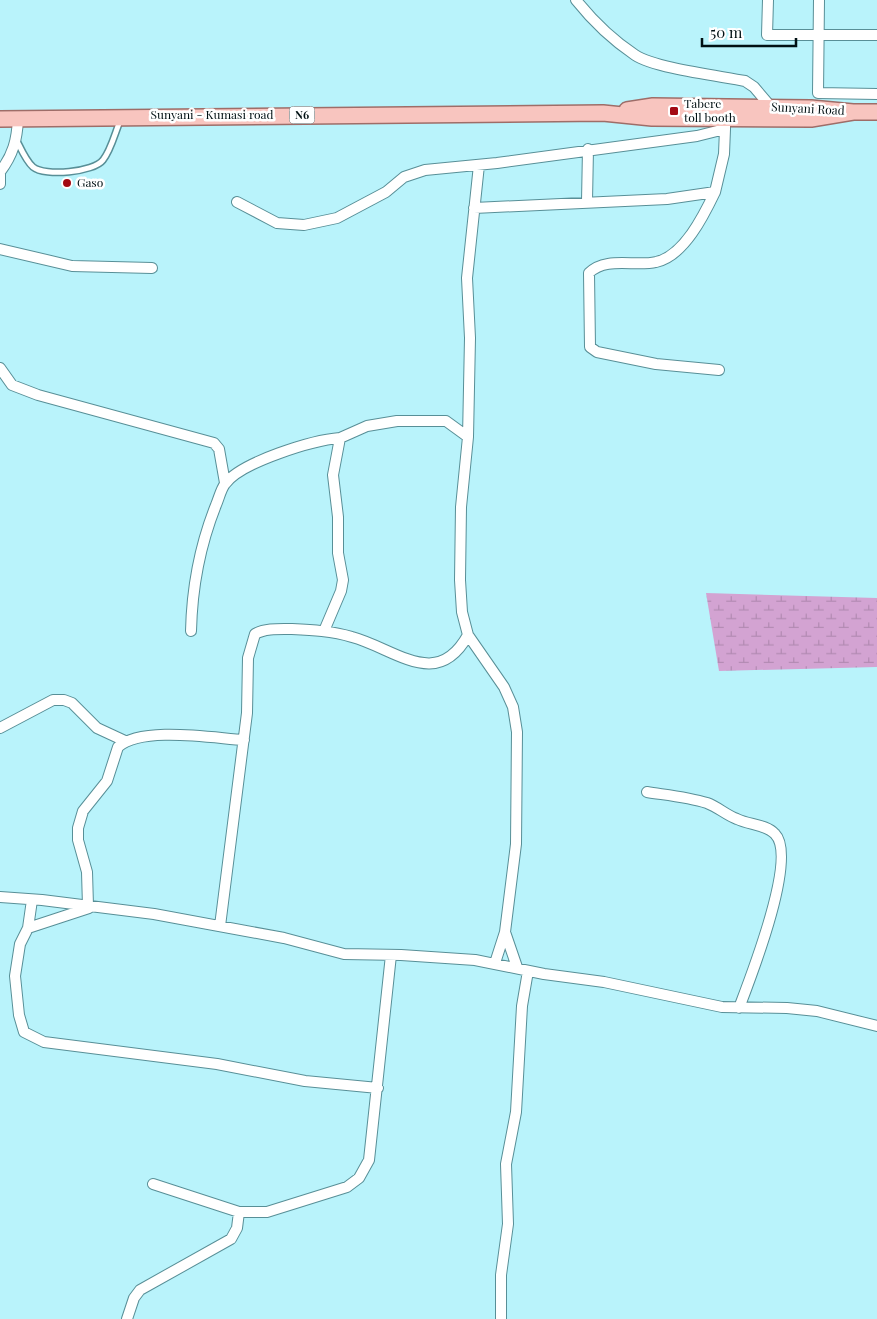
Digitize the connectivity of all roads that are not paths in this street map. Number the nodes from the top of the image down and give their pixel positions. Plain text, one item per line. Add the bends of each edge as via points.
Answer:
1 (576, 0) edge
2 (768, 0) edge
3 (818, 0) edge
4 (818, 35) junction
5 (877, 35) edge
6 (877, 94) edge
7 (771, 107) junction
8 (853, 112) junction
9 (877, 112) edge
10 (603, 113) junction
11 (123, 116) junction
12 (18, 118) junction
13 (0, 119) edge
14 (725, 123) junction
15 (16, 141) junction
16 (588, 149) junction
17 (479, 165) junction
18 (0, 172) edge
19 (0, 184) edge
20 (715, 192) junction
21 (587, 201) junction
22 (237, 202) dead end
23 (474, 208) junction
24 (0, 249) edge
25 (152, 268) dead end
26 (0, 368) edge
27 (719, 370) dead end
28 (468, 437) junction
29 (340, 438) junction
30 (225, 483) junction
31 (191, 631) dead end
32 (324, 631) junction
33 (468, 635) junction
34 (0, 728) edge
35 (244, 740) junction
36 (125, 741) junction
37 (647, 792) dead end
38 (0, 897) edge
39 (32, 900) junction
40 (91, 906) junction
41 (220, 926) junction
42 (28, 928) junction
43 (505, 932) junction
44 (391, 955) junction
45 (495, 963) junction
46 (517, 967) junction
47 (528, 971) junction
48 (739, 1008) junction
49 (877, 1026) edge
50 (378, 1088) junction
51 (153, 1184) dead end
52 (239, 1212) junction
53 (127, 1319) edge
54 (501, 1319) edge

1 - 7 street via 585,12 636,56 654,63 744,81 754,87
2 - 4 street via 766,35
3 - 4 street
4 - 5 street
4 - 6 street via 818,93
7 - 8 main road, Sunyani Road / N6
7 - 10 main road, Sunyani Road / N6 via 653,106
8 - 9 main road, N6
8 - 14 main road, Sunyani Road / N6 via 811,119
10 - 11 main road, Sunyani - Kumasi road / N6
10 - 14 main road, Sunyani Road / N6
11 - 12 main road, Sunyani - Kumasi road / N6
11 - 15 lane via 104,160 96,167 44,172 33,167
12 - 13 main road, Sunyani - Kumasi road / N6
12 - 15 street
14 - 16 street via 673,140
14 - 20 street via 724,154
15 - 18 street
16 - 17 street
16 - 21 street
17 - 22 street via 424,170 404,177 386,192 337,218 304,225 277,223
17 - 23 street
18 - 19 street
20 - 21 street via 667,199
20 - 27 street via 699,226 670,256 657,262 604,264 594,267 589,273 590,347 597,352 656,364
21 - 23 street
23 - 28 street via 467,278 470,338
24 - 25 street via 72,266
26 - 30 street via 12,385 38,395 214,442 219,449
28 - 29 street via 446,421 397,421 366,426
28 - 33 street via 461,507 460,580 462,612
29 - 30 street via 258,460
29 - 32 street via 333,475 342,580 341,591
30 - 31 street via 208,525 200,558 192,595
32 - 33 street via 357,638 406,659 427,664 450,659
32 - 35 street via 261,630 254,634 248,658
33 - 43 street via 504,687 513,707 517,732 516,844
34 - 36 street via 53,700 64,700 72,703 97,728
35 - 36 street via 155,734
35 - 41 street
36 - 40 street via 118,746 107,782 83,811 78,828
37 - 48 street via 706,803 737,819 769,829 781,842 783,855 778,886
38 - 39 street
39 - 40 street
39 - 42 street
40 - 41 street
40 - 42 street
41 - 44 street via 344,954
42 - 50 street via 20,944 15,976 19,1015 24,1032 44,1042 217,1064 305,1081
43 - 45 street
43 - 46 street
44 - 45 street
44 - 50 street
45 - 46 street
46 - 47 street
47 - 48 street
47 - 54 street via 522,1006 516,1112 506,1164 508,1224 501,1275
48 - 49 street via 817,1011
50 - 52 street via 369,1160 360,1178 348,1187 267,1212
51 - 52 street
52 - 53 street via 237,1228 231,1239 140,1290

